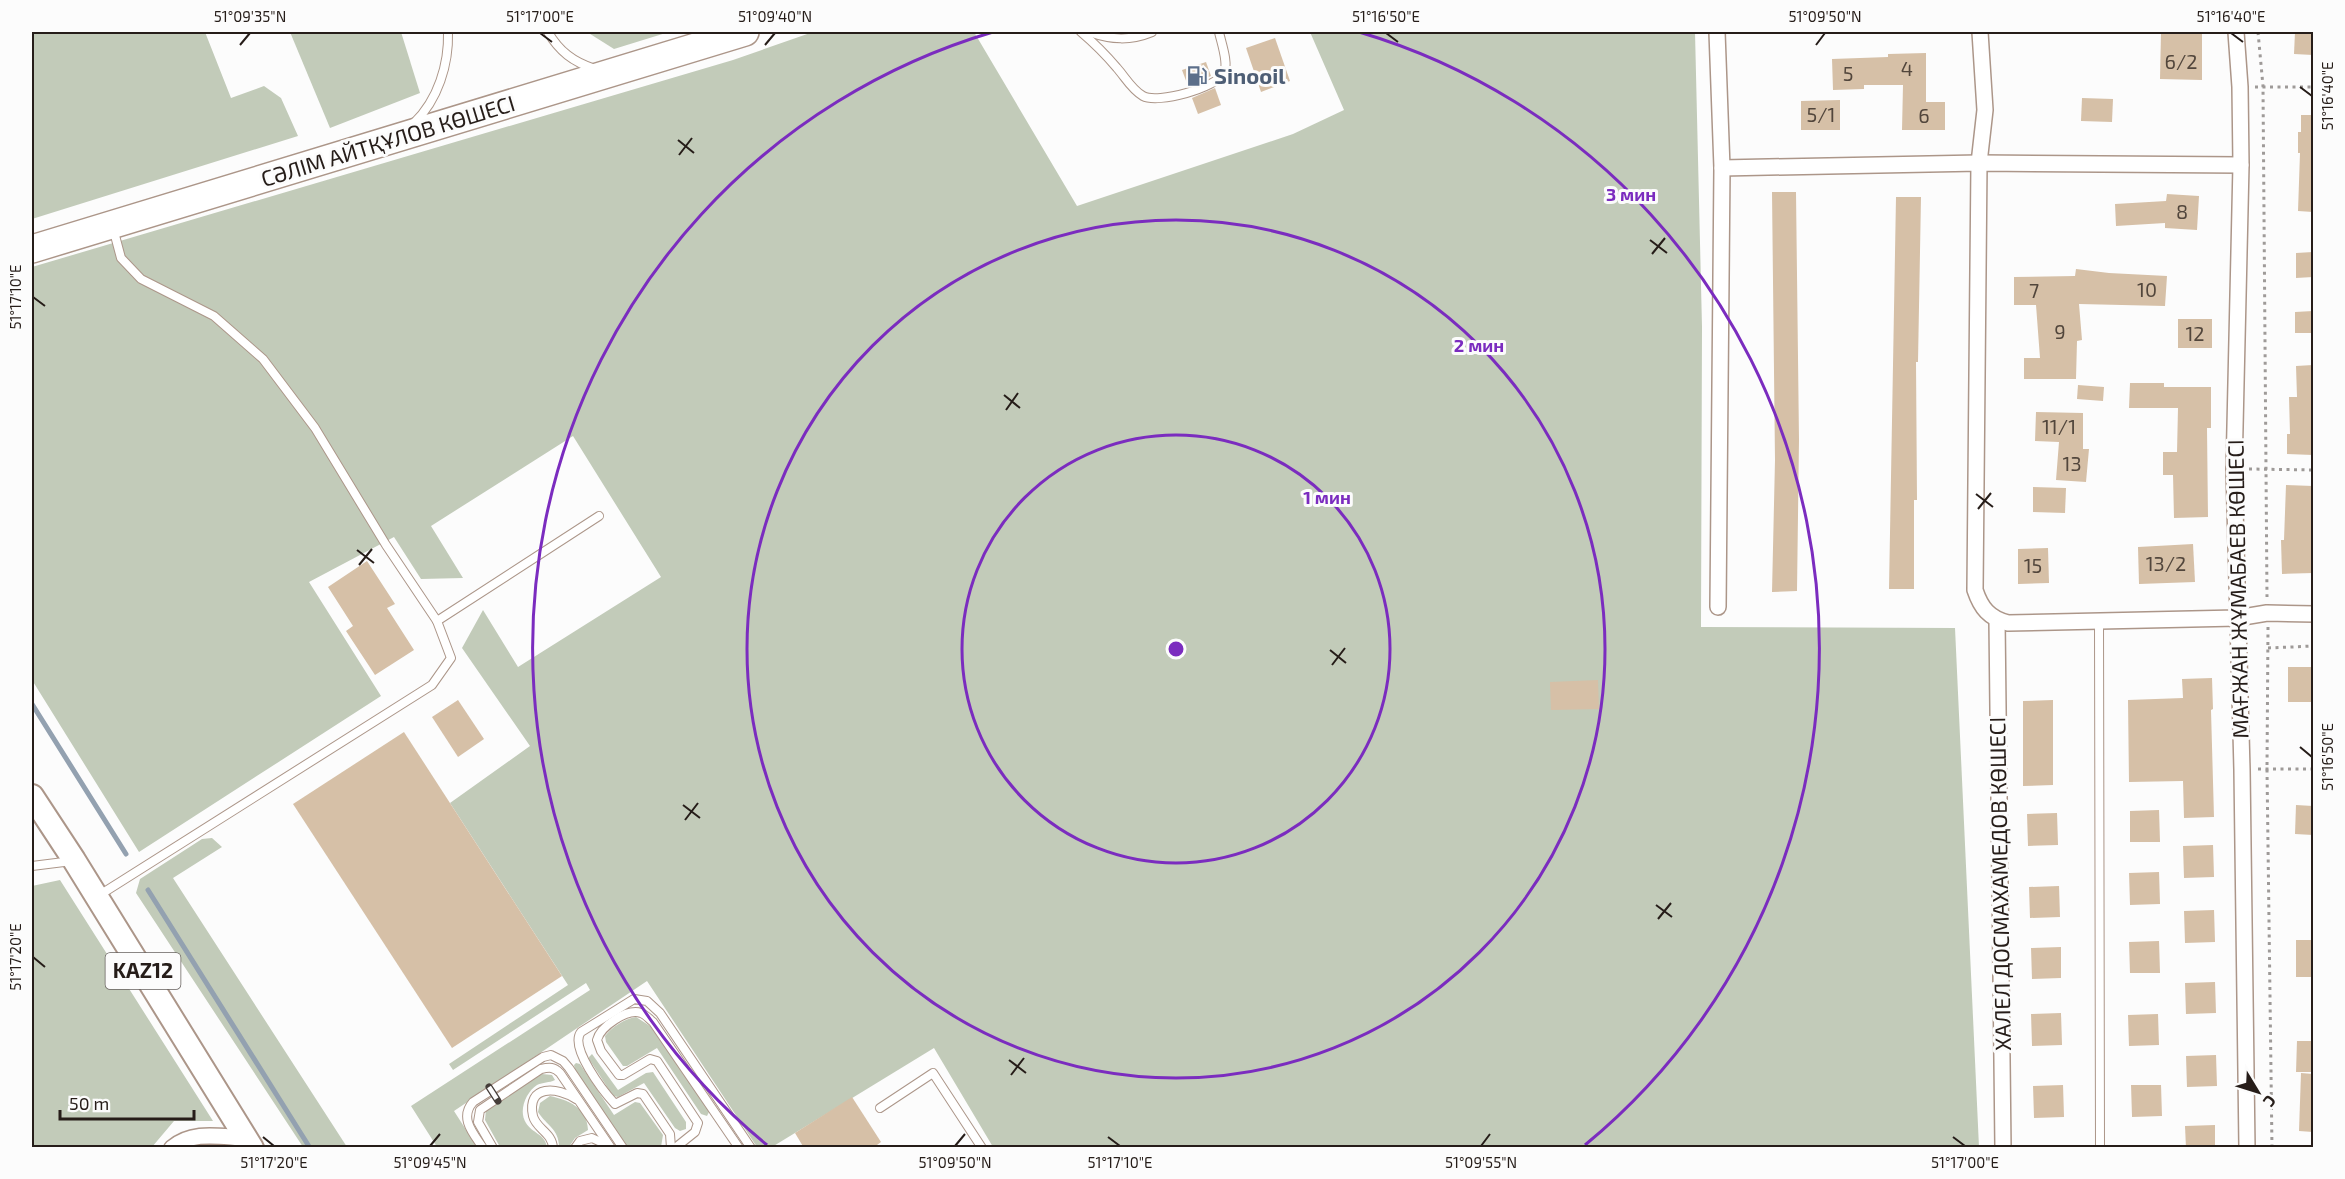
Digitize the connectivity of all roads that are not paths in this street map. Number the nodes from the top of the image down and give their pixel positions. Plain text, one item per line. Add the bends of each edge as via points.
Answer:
1 (448, 32) edge
2 (548, 32) edge
3 (745, 32) edge
4 (1081, 32) edge
5 (1089, 32) edge
6 (1152, 32) edge
7 (1219, 32) edge
8 (1717, 32) edge
9 (1980, 32) edge
10 (2236, 32) edge
11 (617, 71) junction
12 (378, 144) junction
13 (1979, 163) junction
14 (2241, 165) junction
15 (1722, 168) junction
16 (112, 225) junction
17 (32, 249) edge
18 (599, 516) dead end
19 (1719, 608) dead end
20 (2313, 614) edge
21 (2237, 618) junction
22 (1997, 620) junction
23 (437, 621) junction
24 (2099, 621) junction
25 (32, 796) edge
26 (74, 860) junction
27 (32, 866) edge
28 (96, 897) junction
29 (581, 1104) junction
30 (880, 1108) dead end
31 (249, 1143) edge
32 (172, 1148) edge
33 (483, 1148) edge
34 (493, 1148) edge
35 (553, 1148) edge
36 (575, 1148) edge
37 (610, 1148) edge
38 (623, 1148) edge
39 (673, 1148) edge
40 (739, 1148) edge
41 (751, 1148) edge
42 (982, 1148) edge
43 (2003, 1148) edge
44 (2100, 1148) edge
45 (2247, 1148) edge

1 - 12 lane via 445,60 433,98 416,121
2 - 11 lane via 556,46 583,66
3 - 11 highway, СӘЛІМ АЙТҚҰЛОВ КӨШЕСІ
4 - 7 lane via 1141,95 1151,99 1205,86 1221,77 1226,64
5 - 6 lane via 1112,39 1136,38
8 - 15 street
9 - 13 street via 1985,111
10 - 14 street, МАҒЖАН ЖҰМАБАЕВ КӨШЕСІ
11 - 12 highway, СӘЛІМ АЙТҚҰЛОВ КӨШЕСІ
12 - 16 highway, СӘЛІМ АЙТҚҰЛОВ КӨШЕСІ
13 - 14 street
13 - 15 street
13 - 22 street via 1975,590 1980,605
14 - 21 street, МАҒЖАН ЖҰМАБАЕВ КӨШЕСІ via 2234,470
15 - 19 street
16 - 17 highway, СӘЛІМ АЙТҚҰЛОВ КӨШЕСІ
16 - 23 lane via 121,258 141,279 214,316 263,359 315,428
18 - 23 lane
20 - 21 street via 2267,613
21 - 24 street
21 - 45 street, МАҒЖАН ЖҰМАБАЕВ КӨШЕСІ
22 - 24 street
22 - 43 street, ХАЛЕЛ ДОСМАХАМЕДОВ КӨШЕСІ
23 - 28 lane via 451,658 432,686
24 - 44 lane
25 - 26 main road, KAZ12
26 - 27 lane
26 - 28 main road, KAZ12
28 - 31 main road, KAZ12
29 - 34 lane via 555,1069 541,1069 480,1110 480,1127
29 - 35 lane via 557,1090 545,1090 535,1099 534,1120 550,1136
29 - 37 lane
30 - 42 lane via 933,1073
31 - 32 street via 198,1136 186,1138
33 - 38 lane via 468,1124 468,1108 551,1055 569,1068
36 - 37 lane via 583,1139 592,1138
39 - 40 lane via 695,1132 698,1123 657,1061 651,1059 619,1075 598,1046 602,1030 627,1013 641,1013 652,1022
39 - 41 lane via 670,1134 643,1094 615,1104 578,1047 577,1036 581,1032 634,999 647,1001 660,1013

